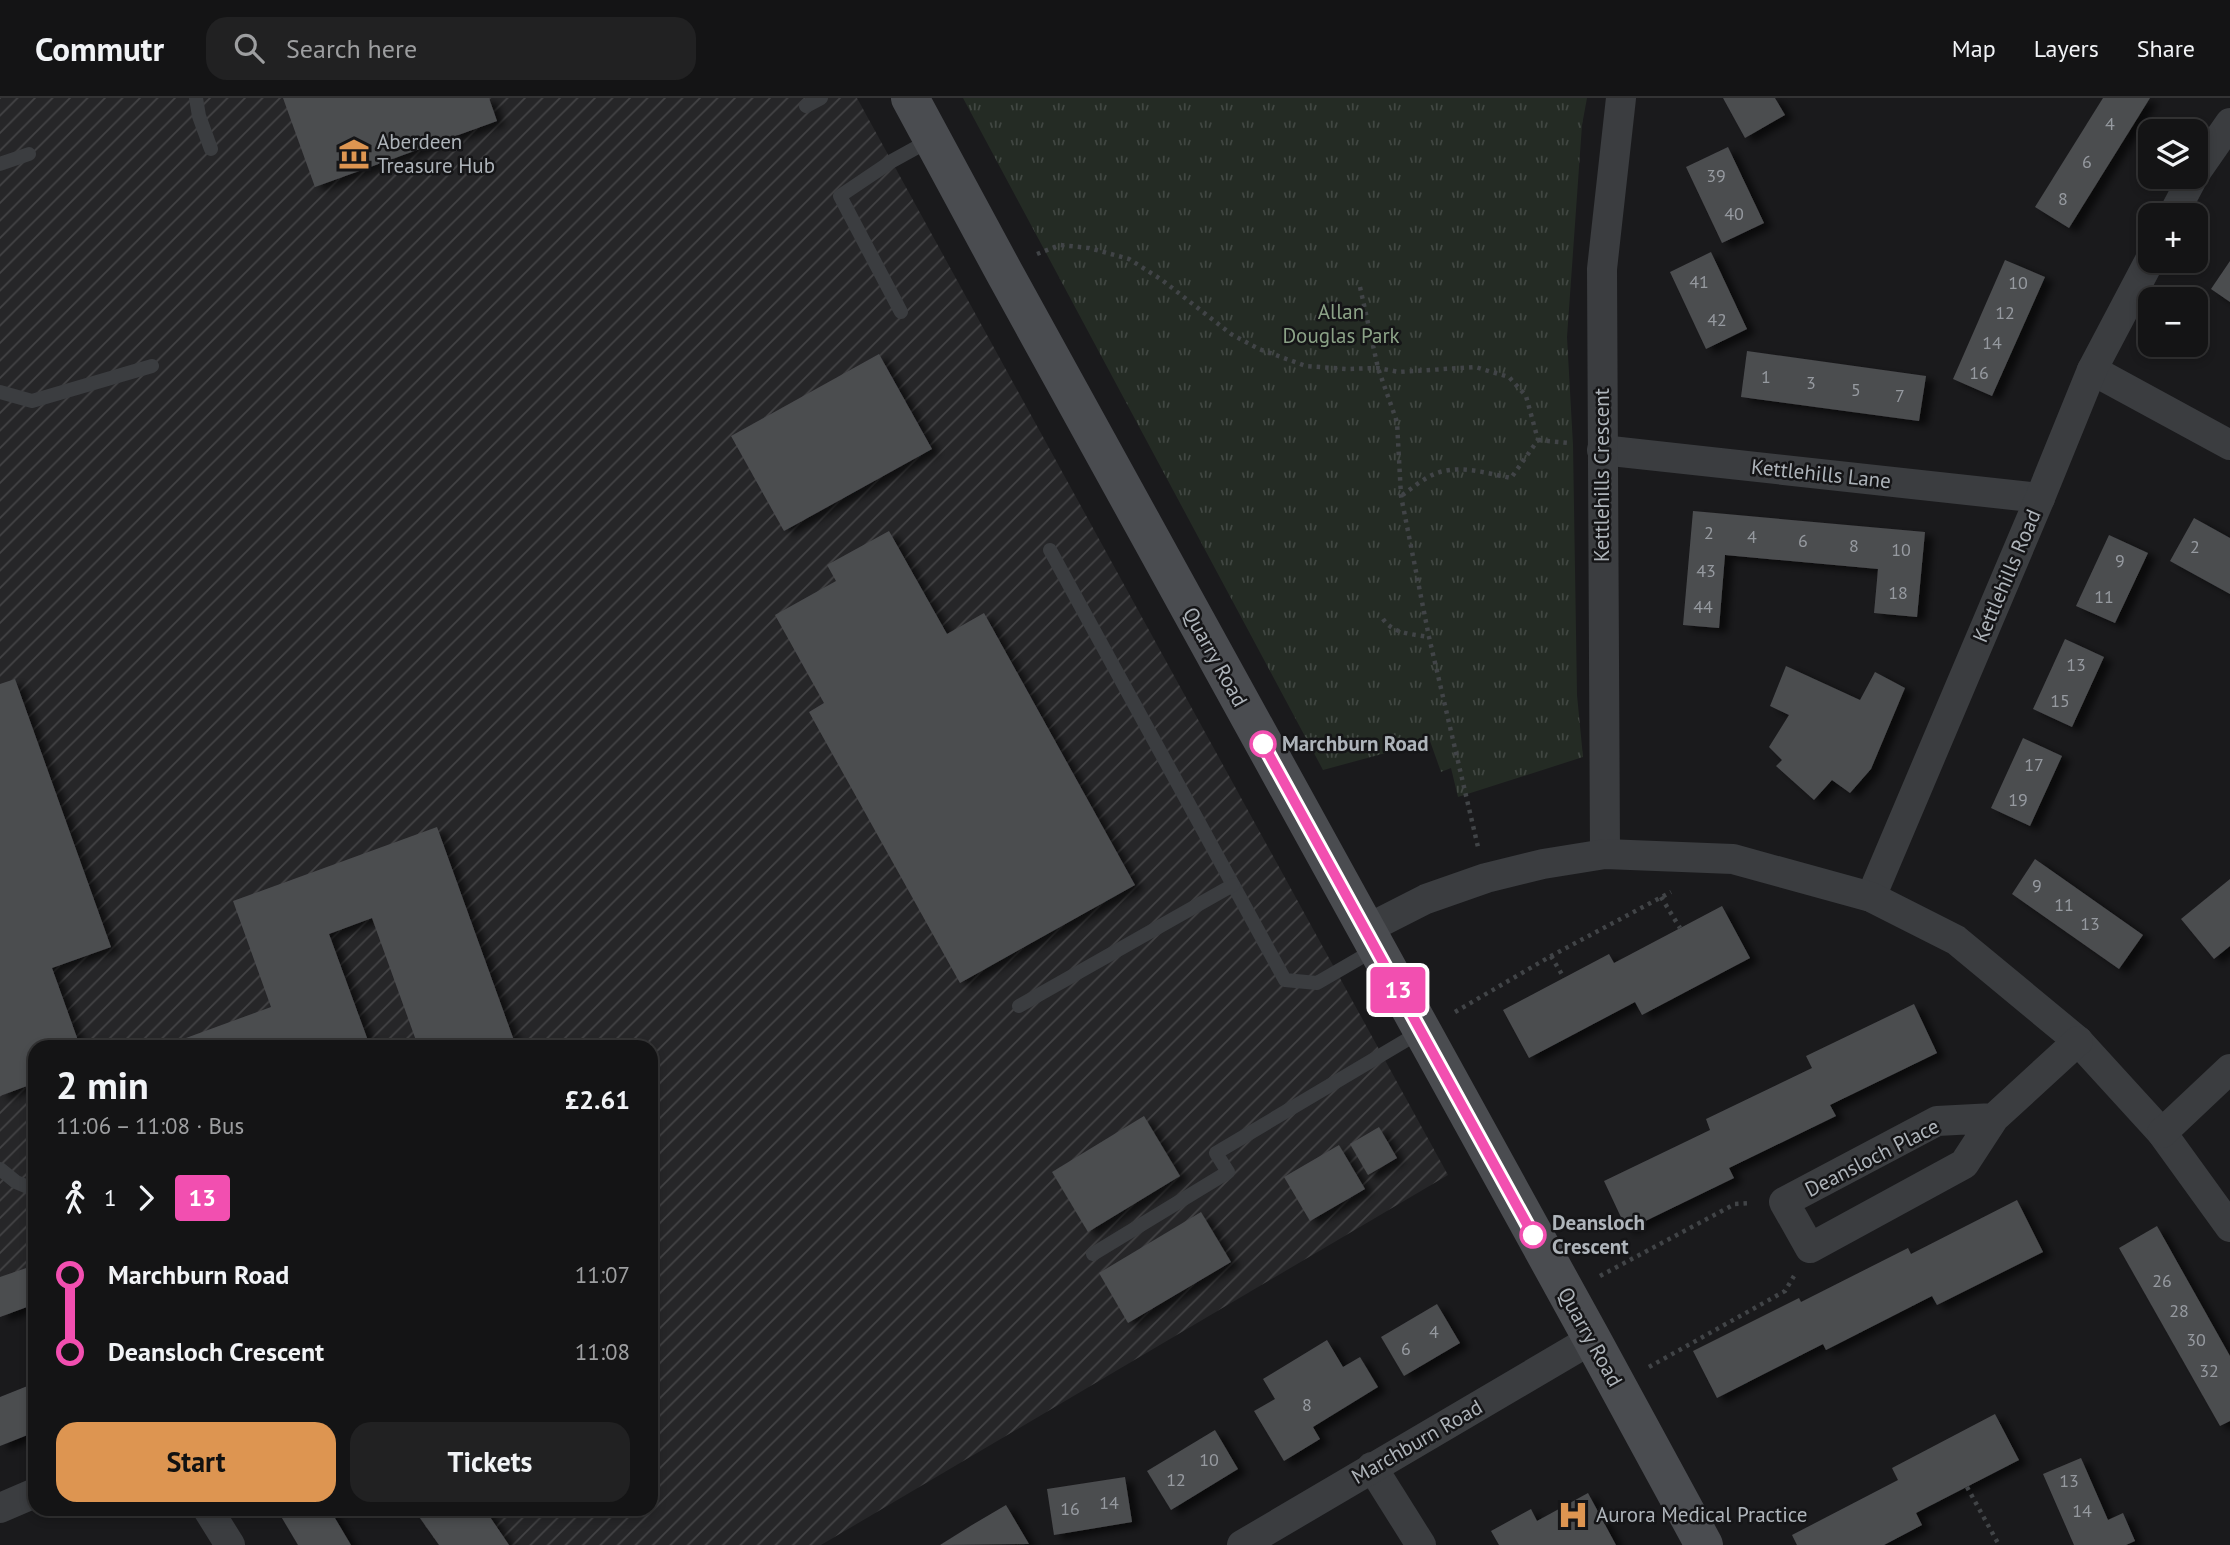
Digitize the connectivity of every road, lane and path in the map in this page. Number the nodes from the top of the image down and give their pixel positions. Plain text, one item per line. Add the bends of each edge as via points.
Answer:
1 (196, 98) edge
2 (821, 98) edge
3 (910, 98) edge
4 (1621, 98) edge
5 (806, 106) dead end
6 (2230, 123) edge
7 (932, 139) junction
8 (211, 149) dead end
9 (29, 154) dead end
10 (2208, 155) edge
11 (0, 164) edge
12 (1003, 272) junction
13 (2143, 273) edge
14 (1360, 287) dead end
15 (901, 312) dead end
16 (152, 366) dead end
17 (1378, 368) junction
18 (2092, 370) junction
19 (0, 392) edge
20 (2230, 444) edge
21 (1602, 450) junction
22 (1401, 496) junction
23 (2040, 498) junction
24 (1050, 550) dead end
25 (1383, 619) dead end
26 (1429, 637) junction
27 (1605, 854) junction
28 (1486, 878) junction
29 (1233, 885) junction
30 (1673, 891) dead end
31 (1661, 897) junction
32 (1871, 897) junction
33 (1680, 928) dead end
34 (1370, 940) junction
35 (1551, 956) junction
36 (1564, 978) dead end
37 (1019, 1006) dead end
38 (1421, 1031) junction
39 (2078, 1041) junction
40 (2230, 1069) edge
41 (1994, 1118) junction
42 (2162, 1133) junction
43 (0, 1169) edge
44 (28, 1187) edge
45 (1784, 1202) junction
46 (2230, 1227) edge
47 (1810, 1248) junction
48 (1093, 1254) dead end
49 (1566, 1295) junction
50 (1592, 1339) junction
51 (1617, 1385) junction
52 (1372, 1468) junction
53 (1967, 1487) dead end
54 (28, 1496) edge
55 (0, 1507) edge
56 (212, 1516) edge
57 (230, 1545) edge
58 (1242, 1545) edge
59 (1421, 1545) edge
60 (1704, 1545) edge
61 (1999, 1545) edge

1 - 8 lane
2 - 5 lane
3 - 7 street, Quarry Road
4 - 21 street, Kettlehills Crescent via 1601,269
6 - 10 street
7 - 12 street, Quarry Road
7 - 15 lane via 839,196
9 - 11 lane
12 - 17 path via 1060,245 1089,248 1129,259 1231,334 1259,349 1306,366
12 - 34 street, Quarry Road
13 - 18 street, Kettlehills Road
14 - 17 path
16 - 19 lane via 32,401
17 - 22 path via 1397,422
17 - 22 path via 1399,372 1475,367 1509,377 1526,396 1538,440 1511,478 1444,471
18 - 20 street
18 - 23 street, Kettlehills Road
21 - 23 street, Kettlehills Lane
21 - 27 street, Kettlehills Crescent
22 - 26 path
23 - 32 street, Kettlehills Road
24 - 29 lane
25 - 26 path via 1403,633
26 - 28 path
27 - 28 street
27 - 32 street via 1733,859
28 - 34 street via 1426,899
29 - 34 lane via 1285,980 1317,983
29 - 37 lane
30 - 31 path
31 - 33 path
31 - 35 path
32 - 39 street via 1956,940
34 - 38 street, Quarry Road
35 - 36 path
35 - 38 path
38 - 48 lane via 1216,1153 1227,1172
38 - 49 street, Quarry Road
39 - 41 street
39 - 42 street
40 - 42 street
41 - 45 street, Deansloch Place via 1937,1121
41 - 47 street via 1964,1164
42 - 46 street
43 - 44 lane
45 - 47 street, Deansloch Place
45 - 49 path via 1735,1203
47 - 51 path via 1785,1291
49 - 50 street, Quarry Road
50 - 51 street, Quarry Road
50 - 52 street, Marchburn Road
51 - 60 street, Quarry Road
52 - 58 street, Marchburn Road
52 - 59 street
53 - 61 path
54 - 55 street
56 - 57 street

